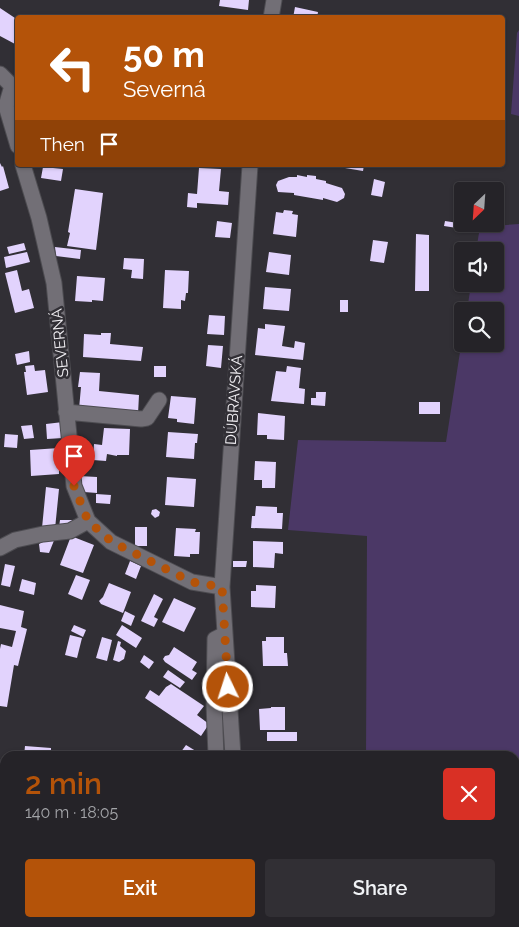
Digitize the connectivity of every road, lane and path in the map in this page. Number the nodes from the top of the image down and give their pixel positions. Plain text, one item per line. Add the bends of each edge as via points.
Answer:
1 (274, 0) edge
2 (272, 15) edge
3 (0, 74) edge
4 (15, 87) edge
5 (15, 136) edge
6 (24, 167) edge
7 (250, 167) edge
8 (159, 400) dead end
9 (66, 412) junction
10 (88, 521) junction
11 (0, 548) edge
12 (222, 587) junction
13 (225, 634) junction
14 (216, 751) edge
15 (233, 751) edge

1 - 2 street
3 - 4 street
4 - 5 street via 6,106
6 - 9 street, SEVERNÁ via 54,283
7 - 12 street, DÚBRAVSKÁ
8 - 9 street via 147,418 141,419
9 - 10 street, SEVERNÁ via 74,486
10 - 11 street via 70,531 15,540
10 - 12 street, SEVERNÁ via 112,542 192,582
12 - 13 street, DÚBRAVSKÁ
13 - 14 street via 215,639
13 - 15 street, DÚBRAVSKÁ

